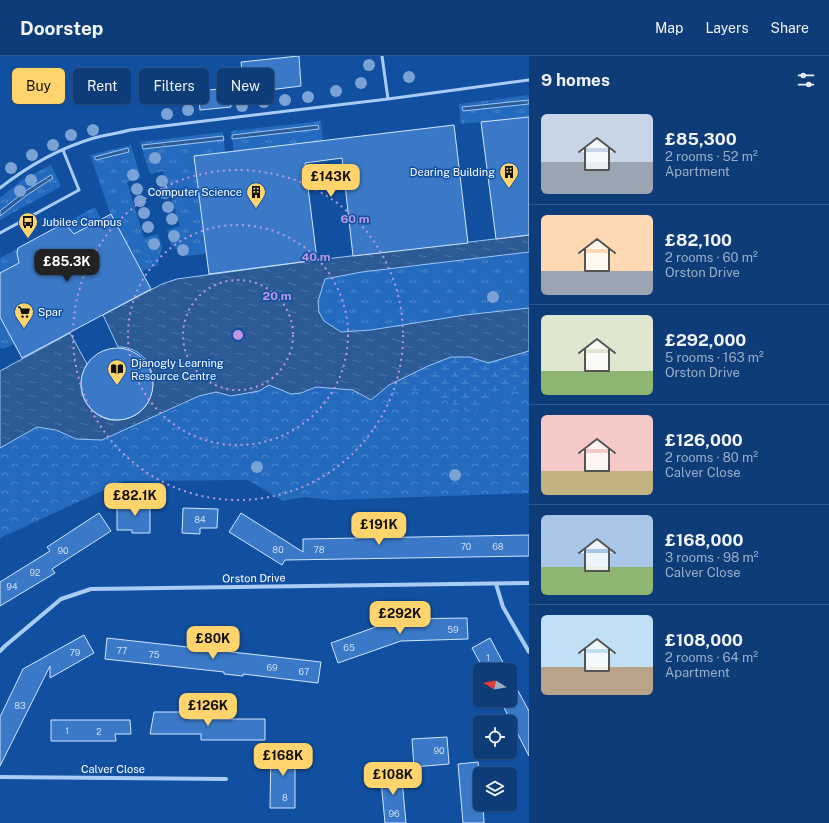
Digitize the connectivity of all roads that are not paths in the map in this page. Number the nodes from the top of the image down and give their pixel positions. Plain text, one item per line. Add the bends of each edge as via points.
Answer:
1 (382, 56) edge
2 (529, 80) edge
3 (388, 99) junction
4 (63, 150) junction
5 (0, 188) edge
6 (0, 233) edge
7 (529, 583) edge
8 (496, 584) junction
9 (0, 652) edge
10 (529, 652) edge
11 (0, 777) edge
12 (226, 779) dead end

1 - 3 lane
2 - 3 lane
3 - 4 lane via 130,130 93,138
4 - 5 lane via 20,172
4 - 6 lane via 79,190
7 - 8 street, Orston Drive
8 - 9 street, Orston Drive via 91,589 61,599
8 - 10 street via 503,607
11 - 12 street, Calver Close

